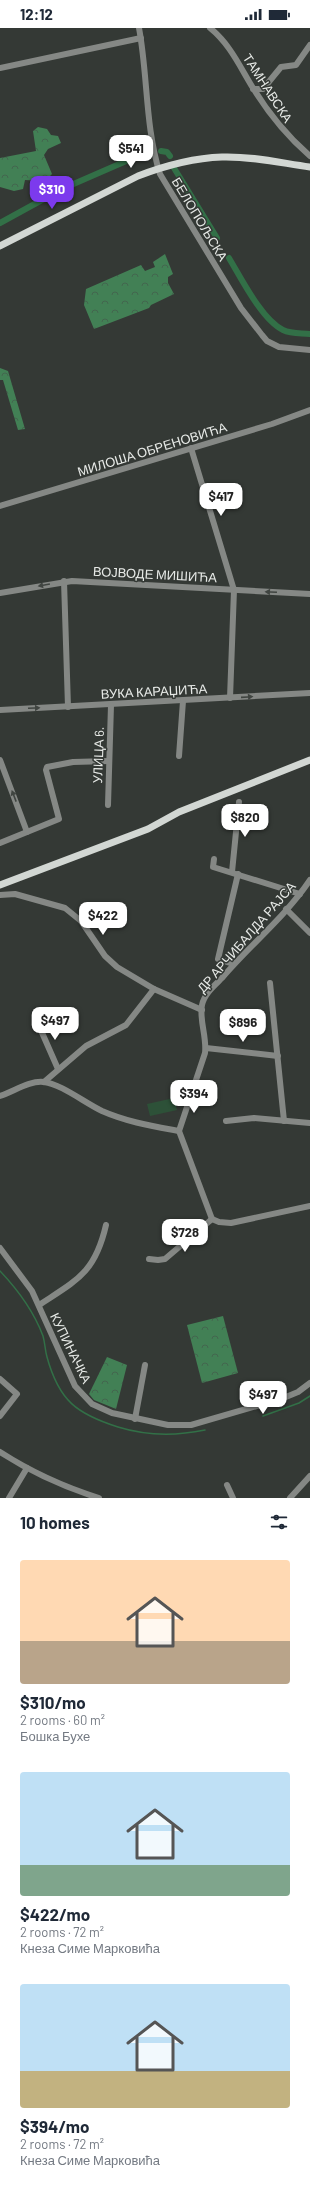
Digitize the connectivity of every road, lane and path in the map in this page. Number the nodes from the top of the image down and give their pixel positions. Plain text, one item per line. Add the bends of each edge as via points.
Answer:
1 (139, 28) edge
2 (210, 28) edge
3 (141, 38) junction
4 (310, 45) edge
5 (0, 68) edge
6 (253, 89) junction
7 (310, 156) edge
8 (310, 167) edge
9 (158, 169) junction
10 (0, 246) edge
11 (310, 350) edge
12 (310, 410) edge
13 (191, 448) junction
14 (0, 506) edge
15 (64, 581) junction
16 (234, 590) junction
17 (0, 593) edge
18 (310, 594) edge
19 (310, 693) edge
20 (230, 698) junction
21 (183, 701) junction
22 (111, 705) junction
23 (68, 706) junction
24 (0, 710) edge
25 (179, 756) dead end
26 (0, 760) edge
27 (310, 760) edge
28 (109, 761) junction
29 (239, 802) dead end
30 (108, 806) dead end
31 (28, 832) junction
32 (0, 843) edge
33 (214, 859) dead end
34 (235, 873) junction
35 (310, 880) edge
36 (0, 885) edge
37 (300, 894) junction
38 (0, 895) edge
39 (286, 909) junction
40 (310, 933) edge
41 (233, 964) junction
42 (270, 983) dead end
43 (154, 989) junction
44 (202, 1010) junction
45 (36, 1019) dead end
46 (206, 1048) junction
47 (278, 1056) junction
48 (58, 1069) junction
49 (44, 1082) junction
50 (0, 1096) edge
51 (226, 1121) dead end
52 (284, 1121) junction
53 (310, 1123) edge
54 (179, 1131) junction
55 (307, 1207) edge
56 (310, 1213) edge
57 (212, 1219) junction
58 (106, 1225) dead end
59 (0, 1248) edge
60 (149, 1259) dead end
61 (39, 1305) junction
62 (145, 1365) dead end
63 (0, 1379) edge
64 (310, 1384) edge
65 (0, 1416) edge
66 (135, 1419) junction
67 (0, 1452) edge
68 (26, 1468) junction
69 (310, 1476) edge
70 (227, 1485) dead end
71 (9, 1498) edge
72 (99, 1498) edge
73 (233, 1498) edge
74 (290, 1498) edge

1 - 3 street, БЕЛОПОЉСКА
2 - 6 street, ТАМНАВСКА via 227,46
3 - 5 street
3 - 9 street, БЕЛОПОЉСКА via 148,109
4 - 6 street via 296,65 280,68 263,89
6 - 7 street, ТАМНАВСКА via 281,129
8 - 9 main road via 221,157
9 - 10 main road via 138,176
9 - 11 street, БЕЛОПОЉСКА via 241,308 262,336 279,347
12 - 13 street, МИЛОША ОБРЕНОВИЋА
13 - 14 street, МИЛОША ОБРЕНОВИЋА
13 - 16 street
15 - 16 street, ВОЈВОДЕ МИШИЋА
15 -> 17 street, ВОЈВОДЕ МИШИЋА
15 - 23 street
18 -> 16 street, ВОЈВОДЕ МИШИЋА
16 - 20 street
20 -> 19 street, ВУКА КАРАЏИЋА
20 - 21 street, ВУКА КАРАЏИЋА
21 - 22 street, ВУКА КАРАЏИЋА
21 - 25 street
22 - 23 street, ВУКА КАРАЏИЋА
22 - 28 street, УЛИЦА 6.
24 -> 23 street, ВУКА КАРАЏИЋА
31 -> 26 street
27 - 36 main road via 179,812 148,829
28 - 30 street, УЛИЦА 6.
28 - 31 street via 73,762 47,767 59,819
29 - 34 street
31 - 32 street
33 - 34 street via 213,867
34 - 37 street
34 - 41 street via 218,959
35 - 37 street, ДР АРЧИБАЛДА РАЈСА
37 - 39 street, ДР АРЧИБАЛДА РАЈСА
38 - 43 street via 15,894 65,908 81,921 109,960
39 - 40 street
39 - 41 street, ДР АРЧИБАЛДА РАЈСА
41 - 44 street, ДР АРЧИБАЛДА РАЈСА via 206,996
42 - 47 street
43 - 44 street
43 - 48 street via 126,1025 86,1046
44 - 46 street
45 - 48 street
46 - 47 street
46 - 54 street
47 - 52 street
48 - 49 street
49 - 50 street via 36,1082
49 - 54 street via 119,1118
51 - 52 street via 254,1118
52 - 53 street
54 - 57 street
55 - 56 street
55 - 57 street via 231,1223
57 - 60 street via 165,1259
58 - 61 street via 100,1247 90,1268 80,1278
59 - 61 street, КУПИНАЧКА via 25,1280
61 - 66 street, КУПИНАЧКА via 66,1370 78,1390 101,1409
62 - 66 street
63 - 65 street via 17,1394
64 - 66 street, КУПИНАЧКА via 281,1399 198,1423 175,1426
67 - 68 street
68 - 71 street
68 - 72 street via 66,1487
69 - 74 street
70 - 73 street

